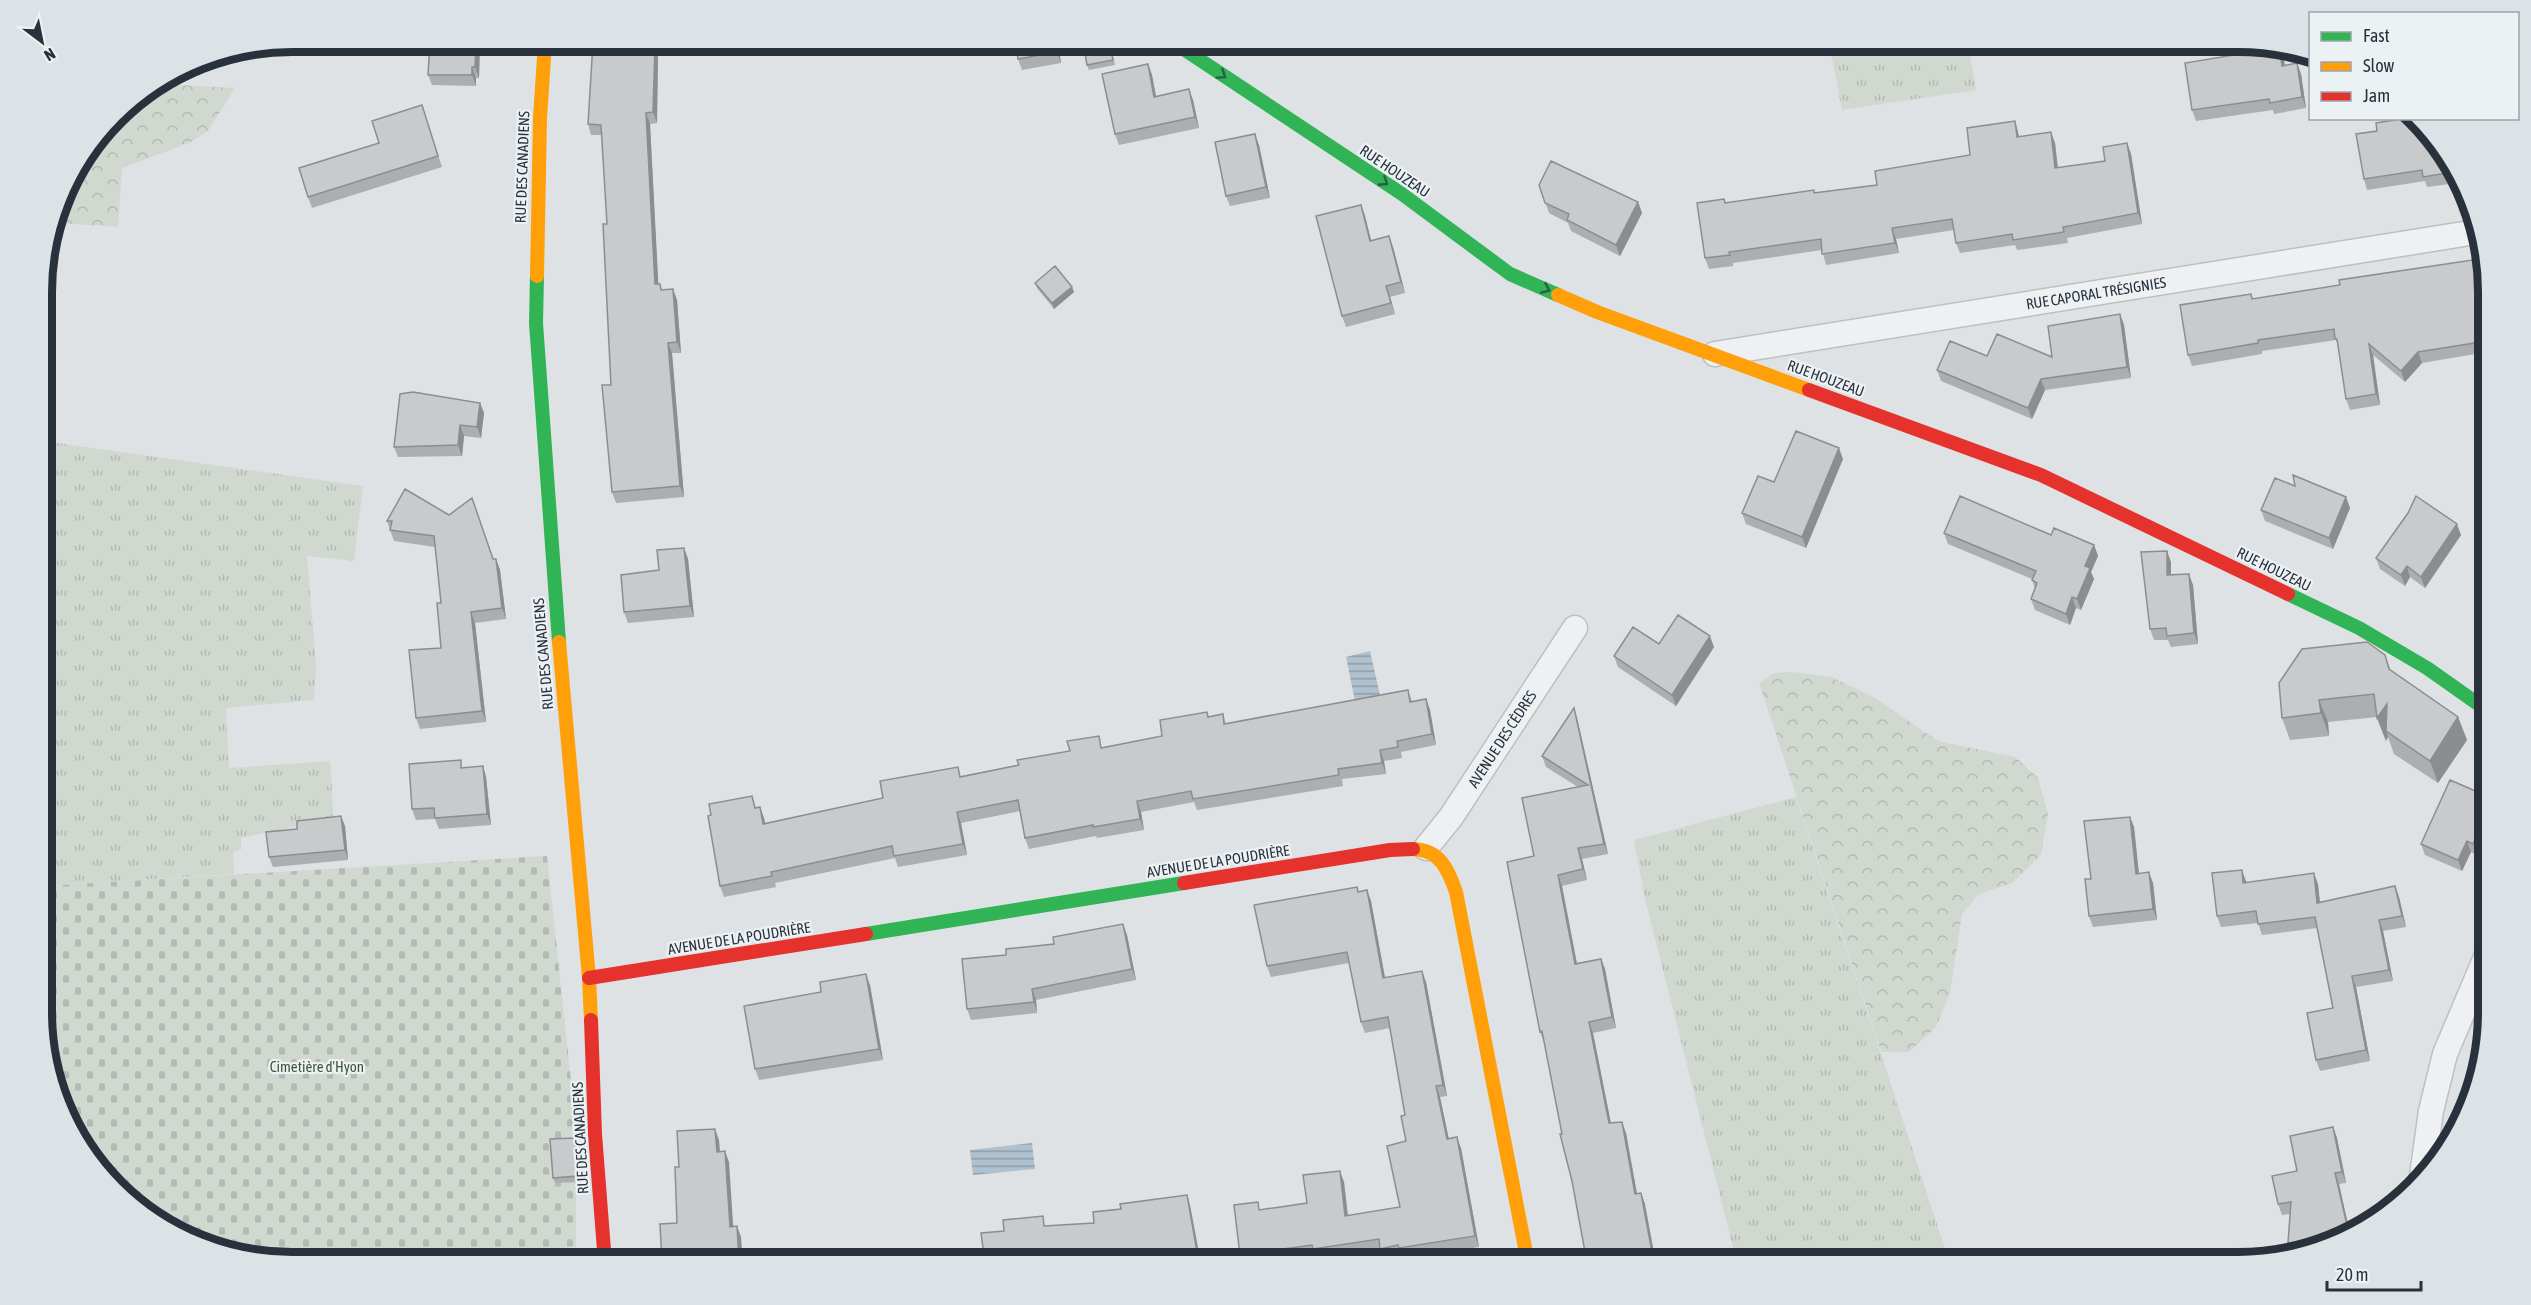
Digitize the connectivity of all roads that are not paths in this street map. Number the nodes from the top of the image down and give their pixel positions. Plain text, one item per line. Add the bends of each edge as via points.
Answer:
1 (544, 52) edge
2 (1188, 52) edge
3 (2471, 233) edge
4 (1715, 354) junction
5 (1575, 628) dead end
6 (2478, 704) edge
7 (1426, 848) junction
8 (2478, 976) edge
9 (589, 978) junction
10 (2423, 1166) edge
11 (604, 1252) edge
12 (1526, 1252) edge

1 - 9 street, RUE DES CANADIENS via 536,323 554,585
2 -> 4 street, RUE HOUZEAU via 1402,194 1510,274 1598,312
3 - 4 street, RUE CAPORAL TRÉSIGNIES
4 - 6 street, RUE HOUZEAU via 2041,475 2359,628
5 - 7 street, AVENUE DES CÈDRES via 1451,817
7 - 9 street, AVENUE DE LA POUDRIÈRE via 1378,852
7 - 12 street via 1449,871 1456,892
8 - 10 street via 2445,1054
9 - 11 street, RUE DES CANADIENS

